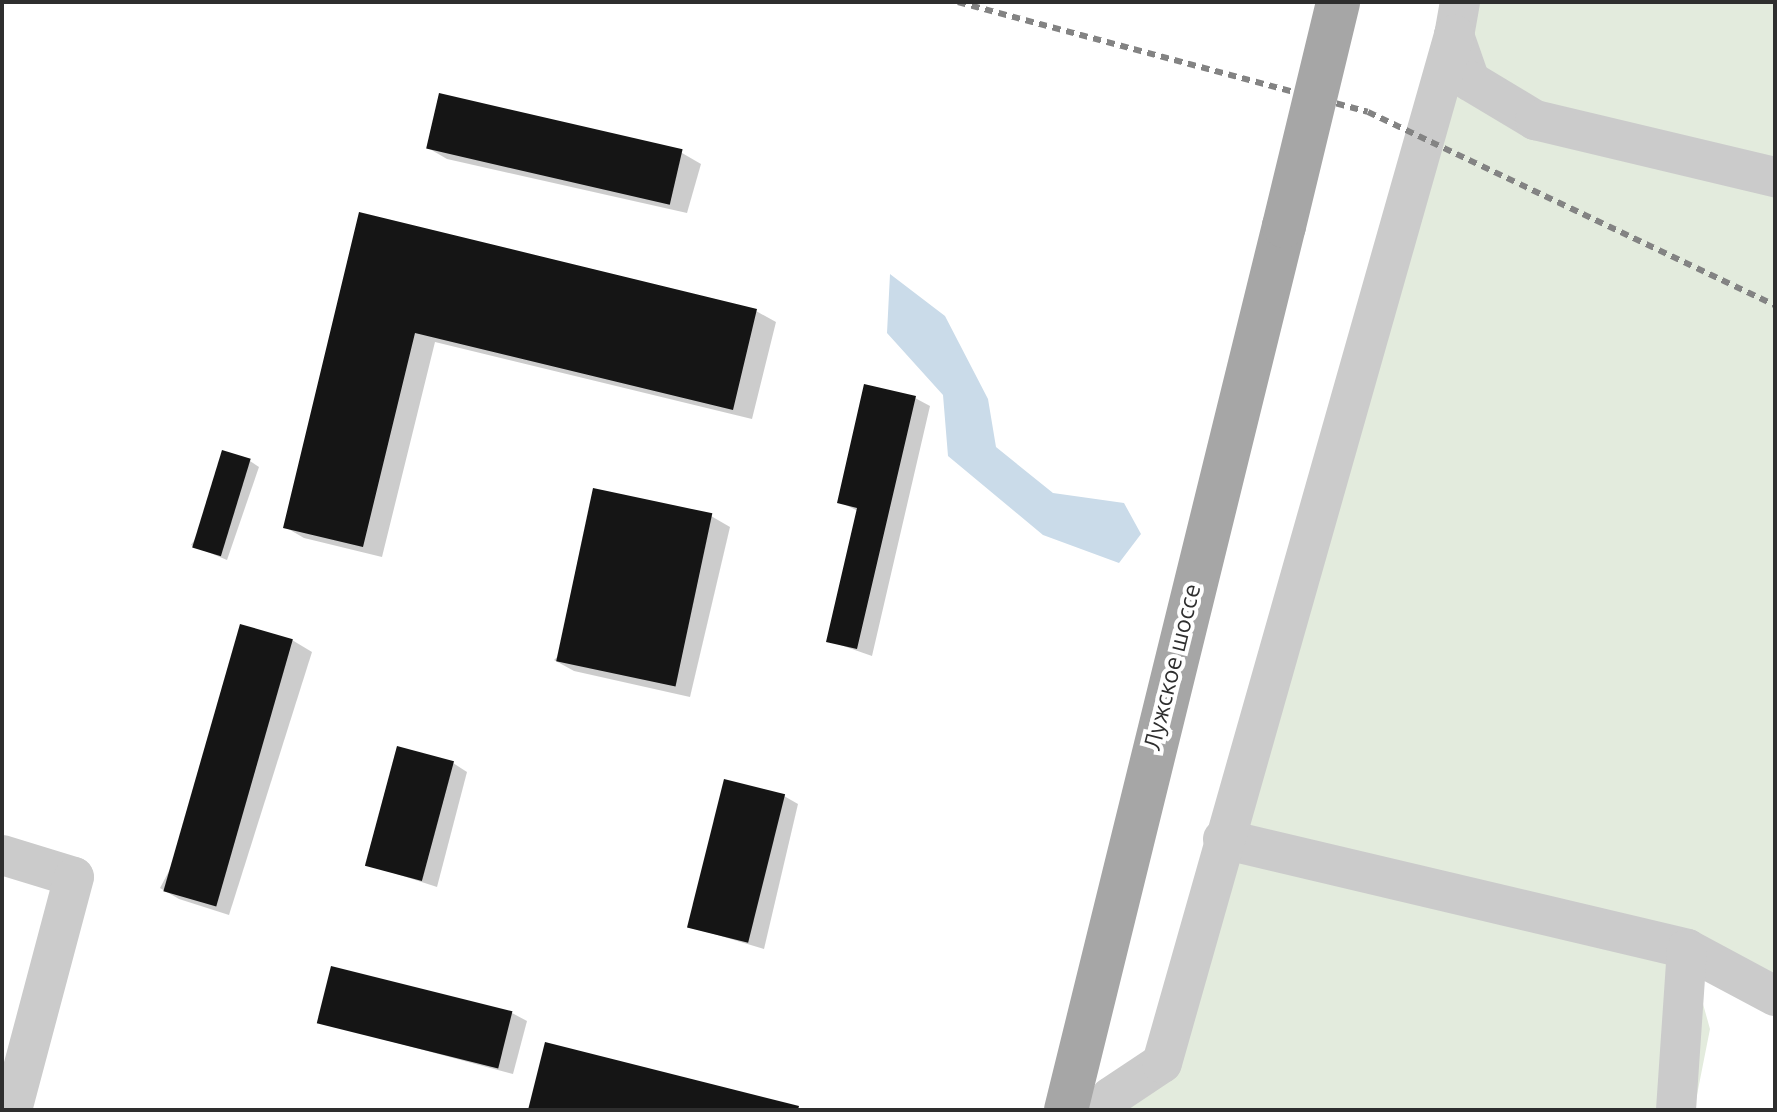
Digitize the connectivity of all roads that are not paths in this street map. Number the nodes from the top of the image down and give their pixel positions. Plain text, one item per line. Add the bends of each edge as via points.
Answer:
1 (1338, 2) edge
2 (1457, 19) edge
3 (1775, 177) edge
4 (1223, 839) junction
5 (2, 855) edge
6 (1687, 949) junction
7 (1775, 996) edge
8 (12, 1110) edge
9 (1066, 1110) edge
10 (1108, 1110) edge
11 (1676, 1110) edge

1 - 9 main road, Лужское шоссе, bridge
2 - 3 street via 1470,81 1535,120
2 - 4 street
4 - 6 street
4 - 10 street via 1162,1063 1111,1097
5 - 8 street via 74,877
6 - 7 street
6 - 11 street

